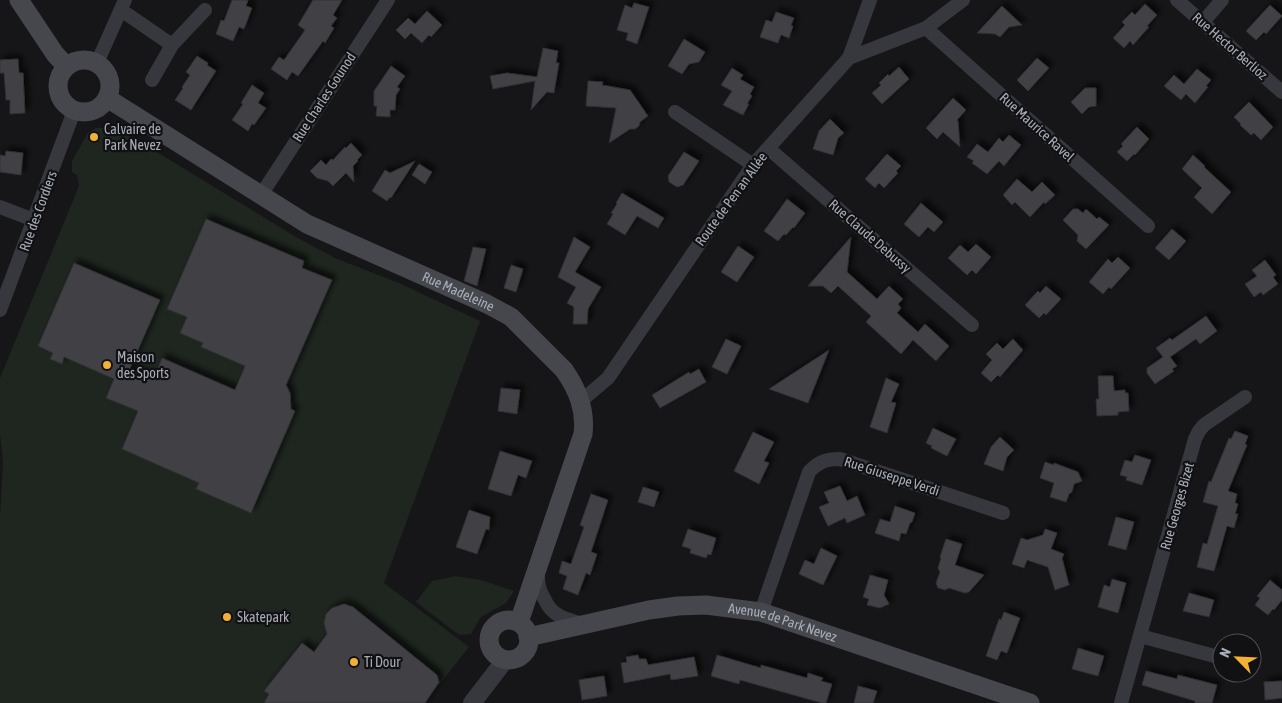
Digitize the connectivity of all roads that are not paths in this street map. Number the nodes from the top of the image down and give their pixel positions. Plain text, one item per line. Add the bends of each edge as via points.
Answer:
1 (19, 0) edge
2 (388, 0) edge
3 (870, 0) edge
4 (964, 0) edge
5 (1177, 0) edge
6 (1222, 0) edge
7 (123, 5) edge
8 (205, 10) dead end
9 (1203, 22) junction
10 (926, 28) junction
11 (172, 45) junction
12 (849, 58) junction
13 (97, 63) junction
14 (66, 66) junction
15 (152, 80) dead end
16 (1282, 92) edge
17 (107, 98) junction
18 (74, 111) junction
19 (675, 112) dead end
20 (768, 148) junction
21 (753, 165) junction
22 (261, 195) junction
23 (0, 206) edge
24 (34, 220) junction
25 (1148, 226) dead end
26 (0, 310) edge
27 (972, 325) dead end
28 (1245, 397) dead end
29 (581, 401) junction
30 (1003, 513) dead end
31 (538, 564) junction
32 (761, 612) junction
33 (586, 625) junction
34 (523, 630) junction
35 (1140, 636) junction
36 (1212, 655) edge
37 (504, 660) junction
38 (472, 703) edge
39 (1030, 703) edge
40 (1121, 703) edge

1 - 14 main road
2 - 22 street, Rue Charles Gounod
3 - 12 street
4 - 10 street, Route de Pen an Allée
5 - 9 street, Rue Hector Berlioz
6 - 9 street
7 - 11 street
7 - 13 street
8 - 11 street
9 - 16 street, Rue Hector Berlioz
10 - 12 street, Route de Pen an Allée
10 - 25 street, Rue Maurice Ravel
11 - 15 street
12 - 20 street, Route de Pen an Allée
13 - 14 main road via 78,60
13 - 17 main road via 109,79
14 - 18 main road via 58,79 59,95
17 - 18 main road via 93,111
17 - 22 main road, Rue Madeleine
18 - 24 street, Rue des Cordiers
19 - 21 street
20 - 21 street, Route de Pen an Allée
20 - 27 street, Rue Claude Debussy
21 - 29 street, Route de Pen an Allée via 608,378
22 - 29 main road, Rue Madeleine via 307,224 512,317 564,370
23 - 24 street
24 - 26 street, Rue des Cordiers
28 - 35 street, Rue Georges Bizet via 1204,425 1197,435
29 - 31 main road, Rue Madeleine via 583,434
30 - 32 street, Rue Giuseppe Verdi via 840,459 823,460 809,472
31 - 33 street via 538,587 549,609
31 - 34 main road, Rue Madeleine
32 - 33 main road, Avenue de Park Nevez via 706,605 678,606
32 - 39 main road, Avenue de Park Nevez
33 - 34 main road, Avenue de Park Nevez
34 - 37 main road via 529,644 523,656
34 - 37 main road via 506,620 495,625 488,636 490,649 498,659
35 - 36 street
35 - 40 street, Rue Georges Bizet
37 - 38 street

